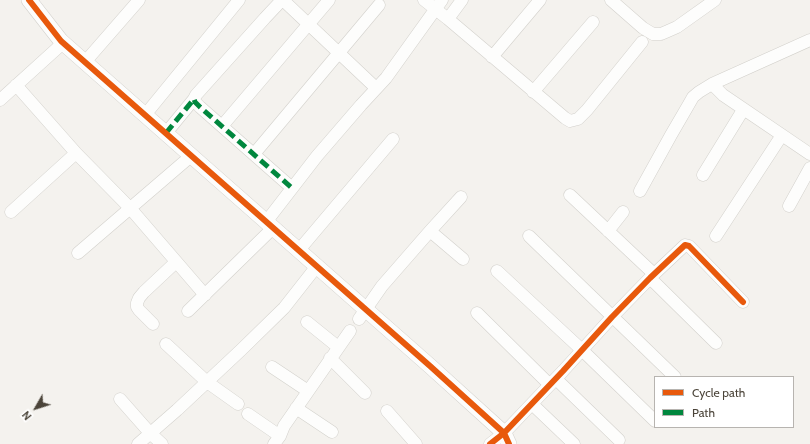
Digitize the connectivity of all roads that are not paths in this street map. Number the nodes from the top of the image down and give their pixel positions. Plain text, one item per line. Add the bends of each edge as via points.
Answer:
1 (29, 0) edge
2 (139, 0) edge
3 (239, 0) edge
4 (281, 0) edge
5 (329, 0) edge
6 (424, 0) edge
7 (462, 0) edge
8 (540, 0) edge
9 (611, 0) edge
10 (715, 0) edge
11 (439, 4) edge
12 (379, 5) dead end
13 (448, 19) junction
14 (593, 22) dead end
15 (308, 24) junction
16 (810, 40) edge
17 (642, 42) dead end
18 (63, 43) junction
19 (338, 53) junction
20 (492, 57) junction
21 (85, 62) junction
22 (712, 84) junction
23 (16, 85) junction
24 (376, 88) junction
25 (533, 92) junction
26 (194, 99) junction
27 (0, 100) edge
28 (743, 110) junction
29 (144, 115) junction
30 (222, 126) junction
31 (166, 134) junction
32 (782, 135) junction
33 (392, 138) dead end
34 (76, 153) junction
35 (254, 154) junction
36 (810, 154) edge
37 (191, 156) junction
38 (810, 168) edge
39 (703, 175) dead end
40 (292, 188) junction
41 (640, 191) dead end
42 (570, 195) dead end
43 (461, 197) dead end
44 (789, 206) dead end
45 (130, 208) junction
46 (11, 212) dead end
47 (623, 212) dead end
48 (270, 225) junction
49 (430, 231) junction
50 (608, 231) junction
51 (529, 236) dead end
52 (716, 236) dead end
53 (299, 250) junction
54 (78, 254) dead end
55 (463, 259) dead end
56 (176, 262) junction
57 (317, 266) junction
58 (497, 271) dead end
59 (652, 276) junction
60 (205, 295) junction
61 (743, 302) dead end
62 (188, 311) dead end
63 (477, 313) dead end
64 (362, 314) junction
65 (612, 317) junction
66 (307, 322) dead end
67 (153, 324) dead end
68 (350, 331) dead end
69 (716, 343) dead end
70 (166, 344) dead end
71 (338, 347) junction
72 (582, 350) junction
73 (330, 358) junction
74 (272, 367) dead end
75 (675, 376) edge
76 (207, 382) junction
77 (553, 382) junction
78 (308, 391) junction
79 (365, 393) dead end
80 (120, 399) dead end
81 (238, 404) dead end
82 (532, 404) junction
83 (296, 408) junction
84 (387, 412) dead end
85 (248, 414) dead end
86 (654, 420) edge
87 (332, 432) dead end
88 (150, 433) junction
89 (507, 438) edge
90 (277, 440) edge
91 (619, 440) dead end
92 (138, 444) edge
93 (162, 444) edge
94 (416, 444) edge
95 (490, 444) edge
96 (574, 444) edge

1 - 18 street
2 - 21 street
3 - 29 street
4 - 15 street
4 - 26 street
5 - 15 street
6 - 11 street
7 - 13 street
8 - 20 street
9 - 10 street via 653,34 677,27
11 - 13 street
11 - 24 street
12 - 19 street
13 - 20 street
14 - 25 street
15 - 19 street
15 - 30 street
16 - 22 street
17 - 25 street via 578,119 570,121 564,118
18 - 21 street
18 - 23 street
19 - 24 street
19 - 35 street
20 - 25 street
21 - 29 street
22 - 28 street
22 - 41 street via 699,92 689,104
23 - 27 street
23 - 34 street
24 - 40 street
26 - 30 street
26 - 31 street
28 - 32 street
28 - 39 street
29 - 31 street
30 - 35 street
31 - 37 street
32 - 36 street
32 - 52 street
33 - 53 street
34 - 45 street
34 - 46 street
35 - 40 street
37 - 45 street
37 - 48 street
38 - 44 street
40 - 48 street
42 - 50 street
43 - 49 street
45 - 54 street
45 - 56 street
47 - 50 street
48 - 53 street
48 - 60 street
49 - 55 street
49 - 64 street via 382,286
50 - 59 street
51 - 65 street
53 - 57 street
56 - 60 street
56 - 67 street via 144,292 137,303 139,310
57 - 64 street
57 - 76 street via 284,308
58 - 72 street
59 - 61 street via 685,246 689,246
59 - 65 street
59 - 69 street
60 - 62 street
63 - 77 street
64 - 89 street
65 - 72 street
65 - 75 street
66 - 71 street
68 - 71 street
70 - 76 street
71 - 73 street
72 - 77 street
72 - 86 street
73 - 78 street
73 - 79 street
74 - 78 street
76 - 81 street
76 - 88 street
77 - 82 street
77 - 91 street
78 - 83 street
80 - 88 street
82 - 89 street
82 - 96 street
83 - 87 street
83 - 90 street
84 - 94 street
85 - 90 street
88 - 92 street
88 - 93 street
89 - 95 street

